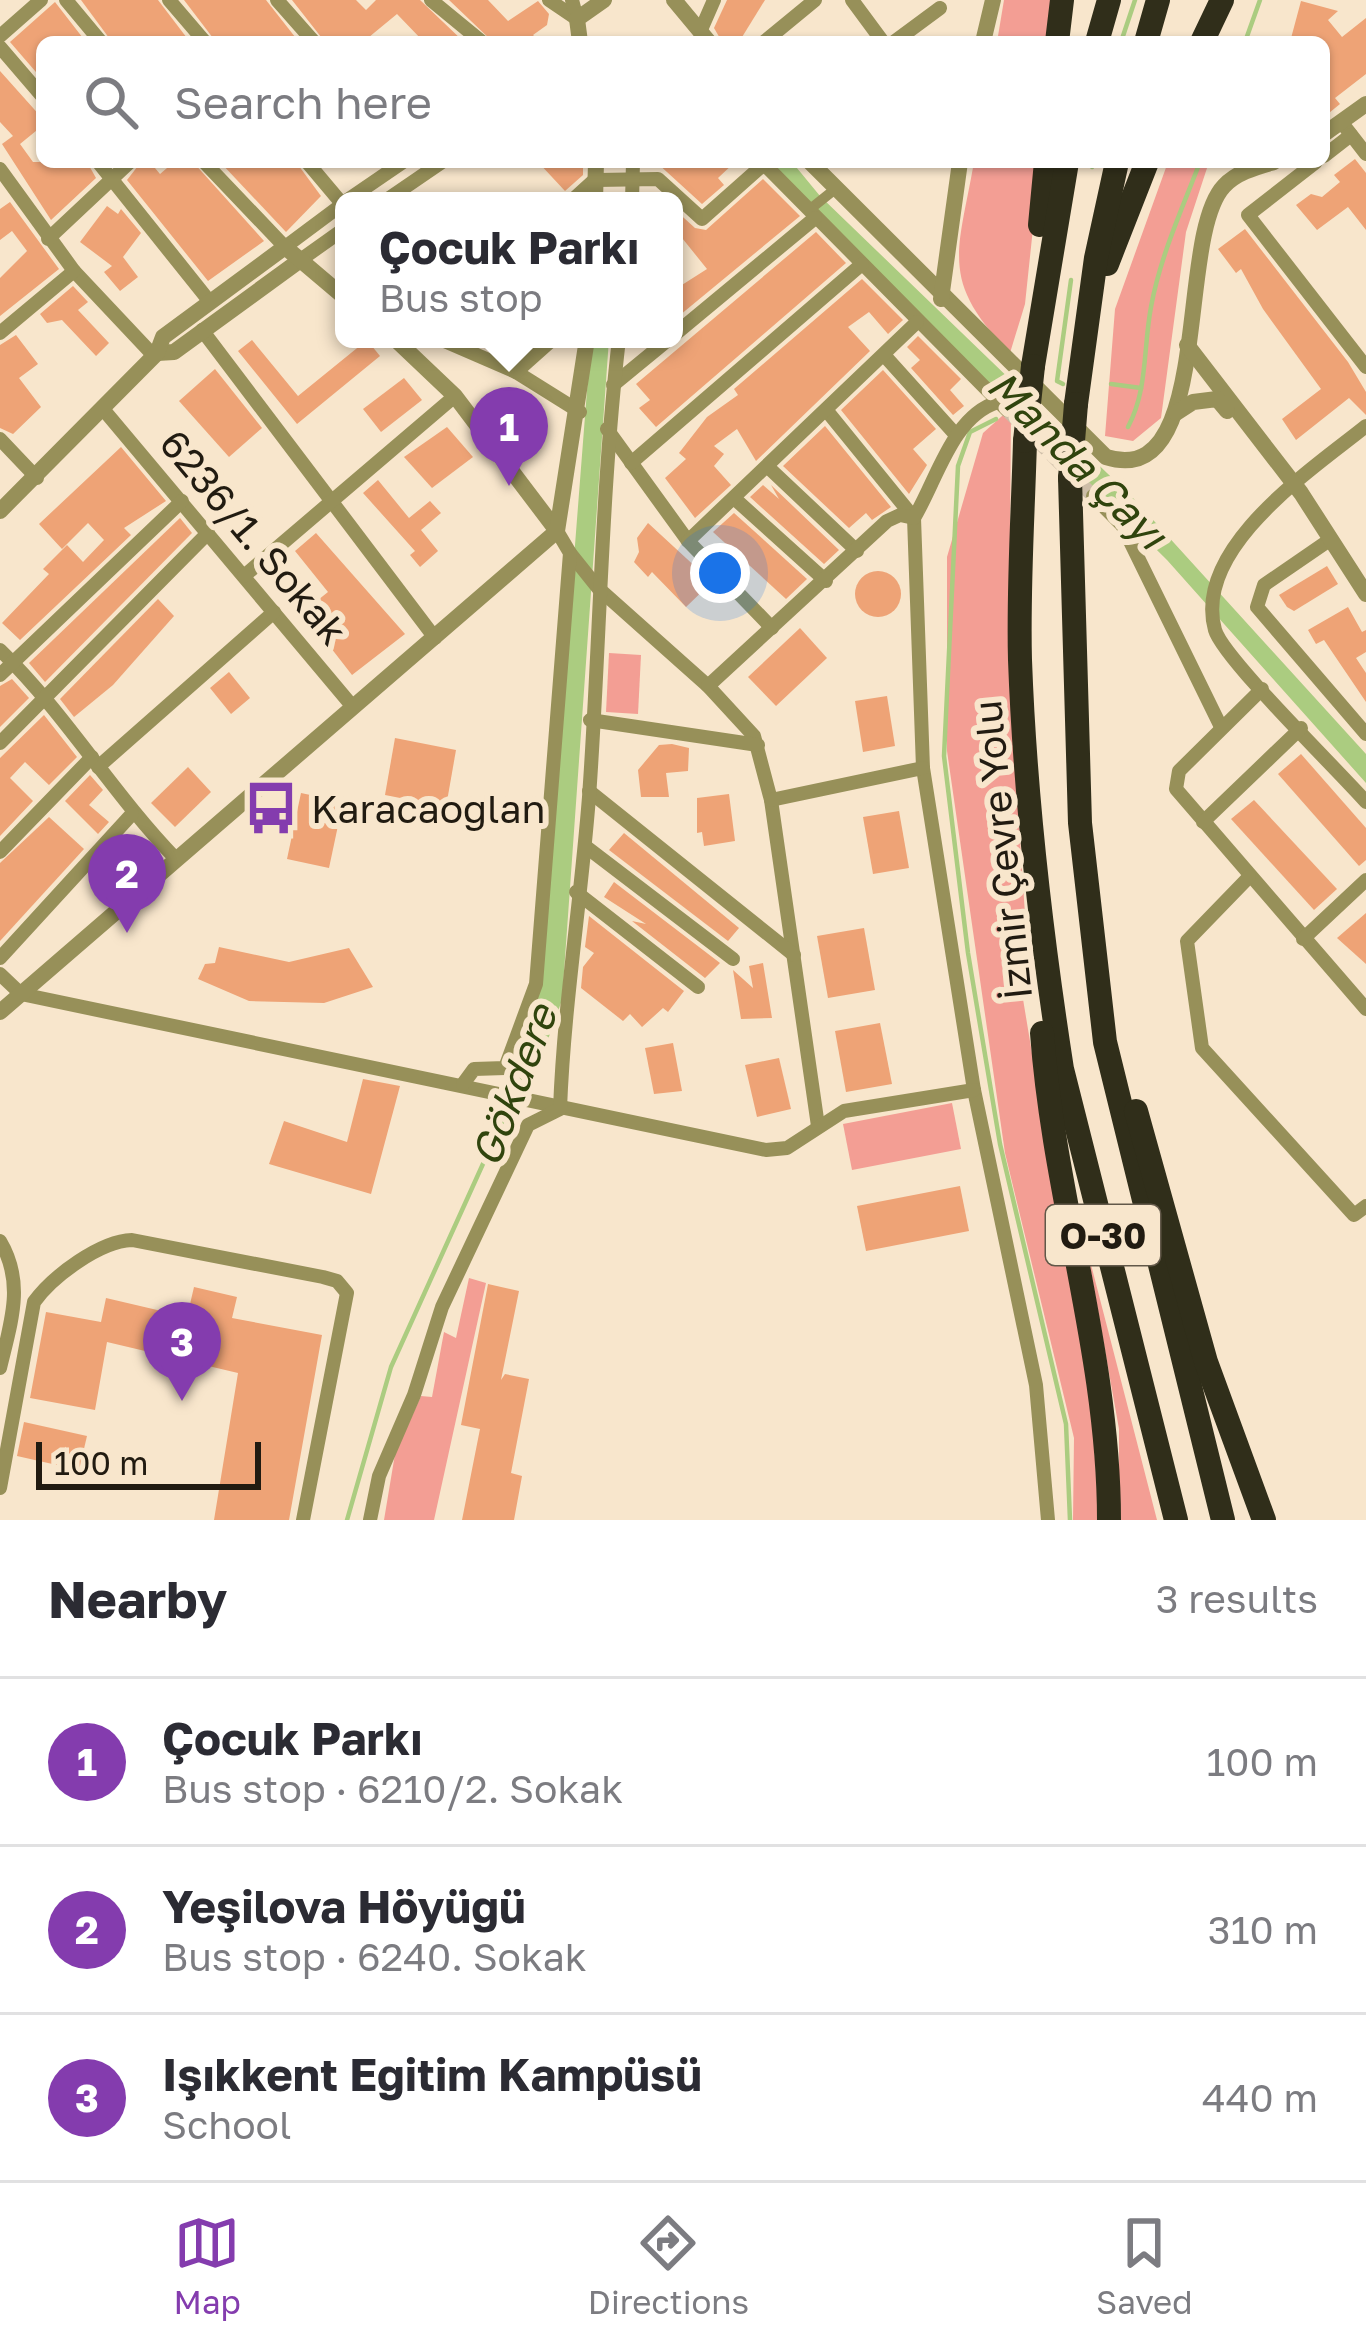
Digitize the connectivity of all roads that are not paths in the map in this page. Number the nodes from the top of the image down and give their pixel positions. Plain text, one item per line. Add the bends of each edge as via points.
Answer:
1 (41, 0) edge
2 (66, 0) edge
3 (170, 0) edge
4 (277, 0) edge
5 (430, 0) edge
6 (549, 0) edge
7 (604, 0) edge
8 (674, 0) edge
9 (715, 0) edge
10 (815, 0) edge
11 (851, 0) edge
12 (993, 0) edge
13 (1062, 0) edge
14 (1109, 0) edge
15 (1158, 0) edge
16 (1222, 0) edge
17 (940, 8) dead end
18 (578, 11) edge
19 (3, 27) edge
20 (96, 36) edge
21 (200, 36) edge
22 (309, 36) edge
23 (475, 36) edge
24 (703, 36) edge
25 (704, 36) edge
26 (769, 36) edge
27 (878, 36) edge
28 (903, 36) edge
29 (984, 36) edge
30 (1058, 36) edge
31 (1099, 36) edge
32 (1148, 36) edge
33 (1205, 36) edge
34 (0, 47) edge
35 (36, 89) edge
36 (1366, 104) edge
37 (1346, 129) junction
38 (1330, 133) edge
39 (1330, 149) edge
40 (1366, 154) edge
41 (103, 168) edge
42 (123, 168) edge
43 (210, 168) edge
44 (312, 168) edge
45 (394, 168) edge
46 (423, 168) edge
47 (632, 168) edge
48 (758, 168) edge
49 (768, 168) edge
50 (814, 168) edge
51 (959, 168) edge
52 (1046, 168) edge
53 (1066, 168) edge
54 (1116, 168) edge
55 (1145, 168) edge
56 (1258, 168) edge
57 (1308, 168) edge
58 (598, 174) edge
59 (112, 178) junction
60 (2, 181) edge
61 (628, 182) junction
62 (360, 192) edge
63 (395, 192) edge
64 (630, 192) edge
65 (672, 192) edge
66 (831, 192) junction
67 (335, 193) edge
68 (683, 202) edge
69 (335, 212) edge
70 (812, 214) junction
71 (335, 233) edge
72 (48, 239) junction
73 (292, 254) junction
74 (862, 264) junction
75 (74, 271) junction
76 (335, 290) edge
77 (941, 299) junction
78 (210, 302) junction
79 (1039, 317) junction
80 (917, 322) junction
81 (1086, 323) junction
82 (683, 327) edge
83 (202, 330) junction
84 (0, 333) edge
85 (420, 348) edge
86 (461, 348) edge
87 (544, 348) edge
88 (586, 348) edge
89 (618, 348) edge
90 (658, 348) edge
91 (156, 355) junction
92 (884, 356) junction
93 (1190, 356) junction
94 (1366, 368) edge
95 (516, 372) junction
96 (614, 385) junction
97 (454, 396) junction
98 (103, 409) junction
99 (827, 410) junction
100 (580, 412) junction
101 (1176, 413) junction
102 (1366, 426) edge
103 (607, 429) junction
104 (956, 435) junction
105 (0, 439) edge
106 (631, 463) junction
107 (770, 468) junction
108 (37, 478) junction
109 (1293, 489) junction
110 (1094, 496) tunnel mouth
111 (736, 499) junction
112 (182, 501) junction
113 (331, 501) junction
114 (0, 511) edge
115 (914, 518) junction
116 (557, 531) junction
117 (208, 533) junction
118 (1331, 539) junction
119 (688, 541) junction
120 (857, 551) junction
121 (570, 553) junction
122 (244, 575) junction
123 (826, 581) junction
124 (598, 588) junction
125 (1366, 594) edge
126 (274, 612) junction
127 (772, 628) junction
128 (435, 638) junction
129 (0, 650) edge
130 (13, 662) junction
131 (0, 675) edge
132 (708, 686) junction
133 (1262, 689) junction
134 (45, 694) junction
135 (353, 707) junction
136 (590, 720) junction
137 (1221, 727) junction
138 (1301, 728) junction
139 (1366, 734) edge
140 (0, 742) edge
141 (758, 745) junction
142 (95, 762) junction
143 (922, 768) junction
144 (589, 791) junction
145 (771, 800) junction
146 (1366, 802) edge
147 (132, 814) junction
148 (1203, 822) junction
149 (585, 846) junction
150 (0, 852) edge
151 (176, 859) junction
152 (1249, 877) junction
153 (1366, 880) edge
154 (576, 892) junction
155 (1303, 939) junction
156 (1045, 947) junction
157 (794, 955) junction
158 (0, 958) edge
159 (733, 959) dead end
160 (1096, 967) junction
161 (0, 974) edge
162 (698, 987) dead end
163 (21, 994) junction
164 (1366, 1009) edge
165 (0, 1012) edge
166 (464, 1084) junction
167 (974, 1090) junction
168 (560, 1108) junction
169 (818, 1126) junction
170 (1366, 1206) edge
171 (0, 1240) edge
172 (0, 1368) edge
173 (0, 1488) edge
174 (303, 1520) edge
175 (370, 1520) edge
176 (1048, 1520) edge
177 (1109, 1520) edge
178 (1176, 1520) edge
179 (1223, 1520) edge
180 (1264, 1520) edge

1 - 19 street
2 - 20 street
3 - 21 street
4 - 22 street
5 - 23 street
6 - 18 street
7 - 18 street
8 - 24 street
9 - 25 street
10 - 26 street
11 - 27 street
12 - 29 street
13 - 30 highway
14 - 31 highway
15 - 32 highway
16 - 33 highway
17 - 28 street
34 - 35 street
36 - 37 street
37 - 38 street
37 - 39 street
37 - 40 street
41 - 59 street
42 - 59 street
43 - 73 street
44 - 67 street
45 - 62 street
46 - 63 street
47 - 61 street
48 - 68 street via 702,219
49 - 70 street
50 - 66 street
51 - 77 street
52 - 79 highway
53 - 79 highway, İzmir Çevre Yolu / O-30
54 - 81 highway, İzmir Çevre Yolu / O-30
55 - 81 highway
56 - 93 street via 1236,176 1208,212
57 - 94 street via 1248,215
58 - 61 street
59 - 72 street
59 - 78 street
60 - 72 street
61 - 64 street
61 - 65 street via 658,179
66 - 70 street
66 - 77 street
69 - 73 street
70 - 74 street
70 - 82 street
71 - 73 street
72 - 75 street
73 - 76 street
73 - 78 street
73 - 83 street
74 - 80 street
74 - 106 street
75 - 84 street
75 - 91 street
77 - 101 street via 1106,458 1152,451
78 - 91 street via 163,337
79 - 156 highway, İzmir Çevre Yolu / O-30, bridge via 1025,441 1020,656
80 - 92 street
80 - 104 street via 1002,406 985,406
81 - 160 highway, İzmir Çevre Yolu / O-30, bridge via 1070,478 1080,823
83 - 91 street
83 - 113 street
85 - 97 street
86 - 95 street
87 - 95 street
88 - 100 street
89 - 96 street
90 - 96 street
91 - 98 street
92 - 99 street
92 - 104 street
93 - 101 street
93 - 109 street
95 - 100 street
96 - 103 street
97 - 113 street
97 - 116 street
98 - 108 street
98 - 112 street, 6236/1. Sokak
99 - 107 street
99 - 115 street
100 - 116 street
101 - 109 street via 1193,402 1221,402
102 - 109 street
103 - 106 street
103 - 124 street
104 - 115 street
105 - 108 street
106 - 119 street
107 - 111 street
107 - 120 street
108 - 114 street
109 - 118 street
109 - 133 street via 1262,508 1242,535 1214,618 1221,642
110 - 137 street via 1122,525
111 - 119 street
111 - 123 street
112 - 117 street, 6236/1. Sokak
112 - 130 street
113 - 122 street
113 - 128 street
115 - 120 street via 887,521
115 - 143 street
116 - 121 street
116 - 128 street
117 - 122 street, 6236/1. Sokak
117 - 134 street
118 - 125 street
118 - 139 street via 1264,585 1257,607
119 - 127 street
120 - 123 street
121 - 124 street
121 - 166 street via 536,984 505,1068 474,1069
122 - 126 street, 6236/1. Sokak
123 - 127 street
124 - 132 street
124 - 136 street
126 - 135 street, 6236/1. Sokak
126 - 142 street
127 - 132 street
128 - 135 street
129 - 130 street
130 - 131 street
130 - 134 street
132 - 141 street
133 - 137 street
133 - 138 street
134 - 140 street
134 - 142 street
135 - 151 street
136 - 141 street
136 - 144 street
137 - 148 street via 1175,776
138 - 146 street
138 - 148 street
141 - 145 street
142 - 147 street
142 - 150 street
143 - 145 street
143 - 167 street
144 - 149 street
144 - 157 street
145 - 157 street
147 - 151 street
147 - 158 street
148 - 152 street
149 - 154 street
149 - 159 street
151 - 163 street
152 - 155 street
152 - 170 street via 1187,940 1198,1039 1354,1215
153 - 155 street
154 - 162 street
154 - 168 street
155 - 164 street
156 - 177 highway via 1040,998 1048,1097 1104,1408
156 - 178 highway, İzmir Çevre Yolu / O-30 via 1062,1070
157 - 169 street
160 - 179 highway, İzmir Çevre Yolu / O-30 via 1111,1065
160 - 180 highway via 1206,1362
161 - 163 street
163 - 165 street
163 - 166 street
166 - 168 street
167 - 169 street via 844,1112
167 - 176 street via 1036,1385
168 - 169 street via 766,1150 787,1148
168 - 175 street via 528,1125 442,1307
171 - 172 street via 12,1262 16,1302
173 - 174 street via 34,1302 116,1240 133,1240 323,1277 347,1293

